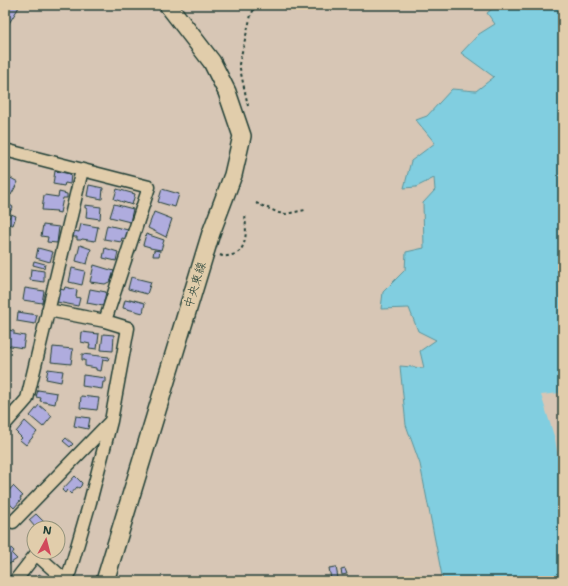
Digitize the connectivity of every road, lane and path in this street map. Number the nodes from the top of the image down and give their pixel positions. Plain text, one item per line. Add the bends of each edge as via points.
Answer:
1 (168, 5) edge
2 (256, 5) edge
3 (246, 98) dead end
4 (5, 150) edge
5 (82, 170) junction
6 (256, 203) dead end
7 (305, 210) dead end
8 (245, 214) dead end
9 (220, 256) dead end
10 (48, 310) junction
11 (105, 321) junction
12 (111, 421) junction
13 (5, 424) edge
14 (13, 522) dead end
15 (15, 581) edge
16 (66, 581) edge
17 (105, 581) edge

1 - 17 main road, 中央東線 via 212,62 227,92 242,136 233,175 208,244
2 - 3 path via 251,15 240,64
4 - 5 street
5 - 10 street
5 - 11 street via 149,187
6 - 7 path via 279,214
8 - 9 path via 246,233 243,247 237,254
10 - 11 street
10 - 13 street via 27,399
11 - 12 street via 128,328
12 - 14 street
12 - 16 street
15 - 16 street via 36,554

